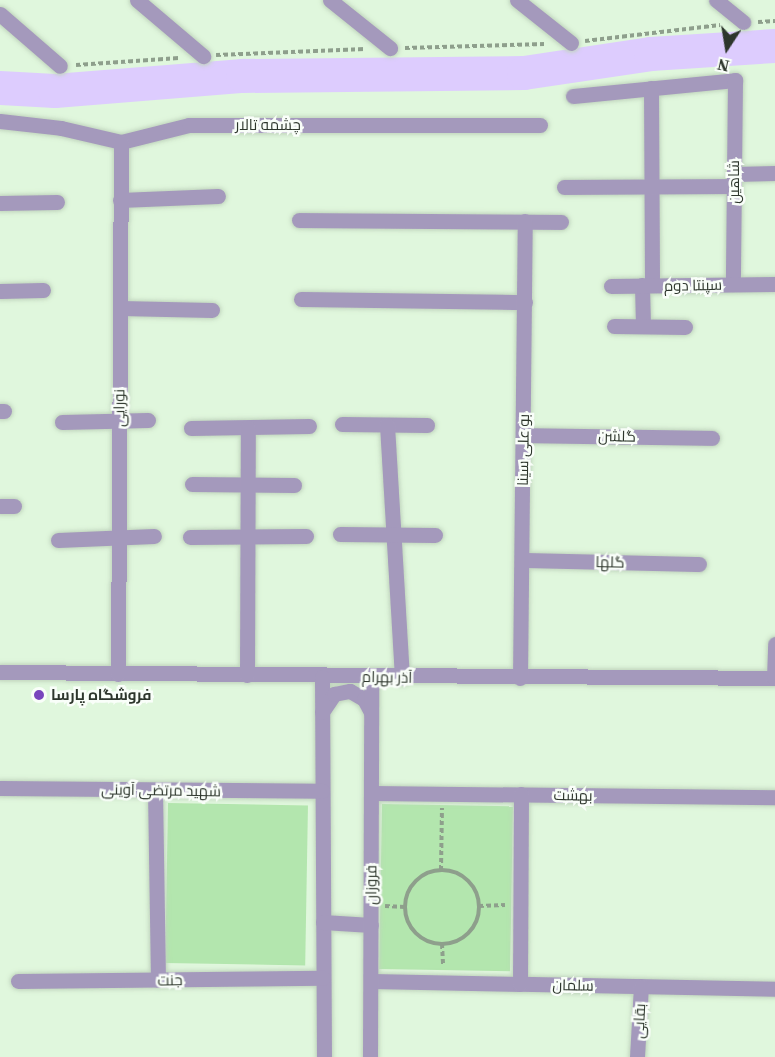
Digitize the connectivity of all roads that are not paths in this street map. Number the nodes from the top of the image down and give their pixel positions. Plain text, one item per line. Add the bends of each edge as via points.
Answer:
1 (138, 0) edge
2 (330, 0) edge
3 (517, 0) edge
4 (716, 0) edge
5 (0, 14) edge
6 (743, 22) road end
7 (571, 43) road end
8 (390, 48) road end
9 (203, 56) road end
10 (60, 66) road end
11 (651, 88) junction
12 (573, 96) dead end
13 (0, 120) edge
14 (540, 125) dead end
15 (121, 142) junction
16 (775, 173) edge
17 (734, 180) junction
18 (651, 186) junction
19 (564, 187) dead end
20 (218, 196) dead end
21 (120, 200) junction
22 (57, 202) dead end
23 (0, 203) edge
24 (298, 220) dead end
25 (525, 221) junction
26 (561, 222) dead end
27 (733, 284) junction
28 (775, 284) edge
29 (647, 285) junction
30 (611, 286) dead end
31 (43, 290) dead end
32 (0, 291) edge
33 (301, 299) dead end
34 (525, 302) junction
35 (120, 308) junction
36 (212, 310) dead end
37 (614, 326) dead end
38 (644, 326) junction
39 (685, 327) dead end
40 (119, 420) junction
41 (148, 420) dead end
42 (62, 422) dead end
43 (342, 424) dead end
44 (387, 424) junction
45 (427, 425) dead end
46 (309, 426) dead end
47 (191, 428) dead end
48 (248, 428) junction
49 (523, 435) junction
50 (712, 438) dead end
51 (192, 484) dead end
52 (248, 484) junction
53 (294, 485) dead end
54 (339, 534) dead end
55 (393, 534) junction
56 (435, 535) dead end
57 (154, 536) dead end
58 (190, 537) dead end
59 (248, 537) junction
60 (306, 537) dead end
61 (118, 538) junction
62 (58, 540) dead end
63 (522, 560) junction
64 (699, 564) dead end
65 (775, 644) edge
66 (0, 672) edge
67 (117, 674) junction
68 (247, 675) junction
69 (322, 676) junction
70 (370, 677) junction
71 (402, 678) junction
72 (520, 678) junction
73 (775, 678) edge
74 (321, 714) junction
75 (371, 714) junction
76 (0, 788) edge
77 (154, 790) junction
78 (322, 792) junction
79 (371, 792) junction
80 (521, 794) junction
81 (775, 797) edge
82 (323, 922) junction
83 (371, 925) junction
84 (323, 978) junction
85 (159, 980) junction
86 (18, 981) dead end
87 (371, 981) junction
88 (520, 984) junction
89 (640, 986) junction
90 (775, 989) edge
91 (324, 1057) edge
92 (370, 1057) edge
93 (637, 1057) edge

1 - 9 street
2 - 8 street
3 - 7 street
4 - 6 street
5 - 10 street
11 - 12 street
11 - 17 street, شاهین via 735,80
11 - 18 street
13 - 15 street, چشمه تالار via 61,128
14 - 15 street, چشمه تالار via 189,125
15 - 21 street, نورایی
16 - 17 street
17 - 18 street
17 - 27 street, شاهین
18 - 19 street
18 - 29 street
20 - 21 street
21 - 35 street, نورایی
22 - 23 street
24 - 25 street
25 - 26 street
25 - 34 street, بو علی سینا
27 - 28 street, سپنتا دوم
27 - 29 street, سپنتا دوم
29 - 30 street, سپنتا دوم
29 - 38 street
31 - 32 street
33 - 34 street
34 - 49 street, بو علی سینا
35 - 36 street
35 - 40 street, نورایی
37 - 38 street
38 - 39 street
40 - 41 street
40 - 42 street
40 - 61 street, نورایی
43 - 44 street
44 - 45 street
44 - 55 street
46 - 48 street
47 - 48 street
48 - 52 street
49 - 50 street, گلشن
49 - 63 street, بو علی سینا
51 - 52 street
52 - 53 street
52 - 59 street
54 - 55 street
55 - 56 street
55 - 71 street
57 - 61 street
58 - 59 street
59 - 60 street
59 - 68 street
61 - 62 street
61 - 67 street, نورایی
63 - 64 street, گلها
63 - 72 street, بو علی سینا
65 - 73 street
66 - 67 street, آذر بهرام
67 - 68 street, آذر بهرام
68 - 69 street, آذر بهرام
69 - 70 street, آذر بهرام
69 - 74 street
70 - 71 street, آذر بهرام
70 - 75 street, فروزان
71 - 72 street, آذر بهرام
72 - 73 street, آذر بهرام
74 - 75 street via 328,699 342,692 358,694
74 - 78 street
75 - 79 street, فروزان
76 - 77 street, شهید مرتضی آوینی
77 - 78 street, شهید مرتضی آوینی
77 - 85 street
78 - 82 street
79 - 80 street, بهشت
79 - 83 street, فروزان
80 - 81 street, بهشت
80 - 88 street
82 - 83 street
82 - 84 street
83 - 87 street, فروزان
84 - 85 street, جنت
84 - 91 street
85 - 86 street, جنت
87 - 88 street, سلمان
87 - 92 street, فروزان
88 - 89 street, سلمان
89 - 90 street, سلمان
89 - 93 street, بقایی

